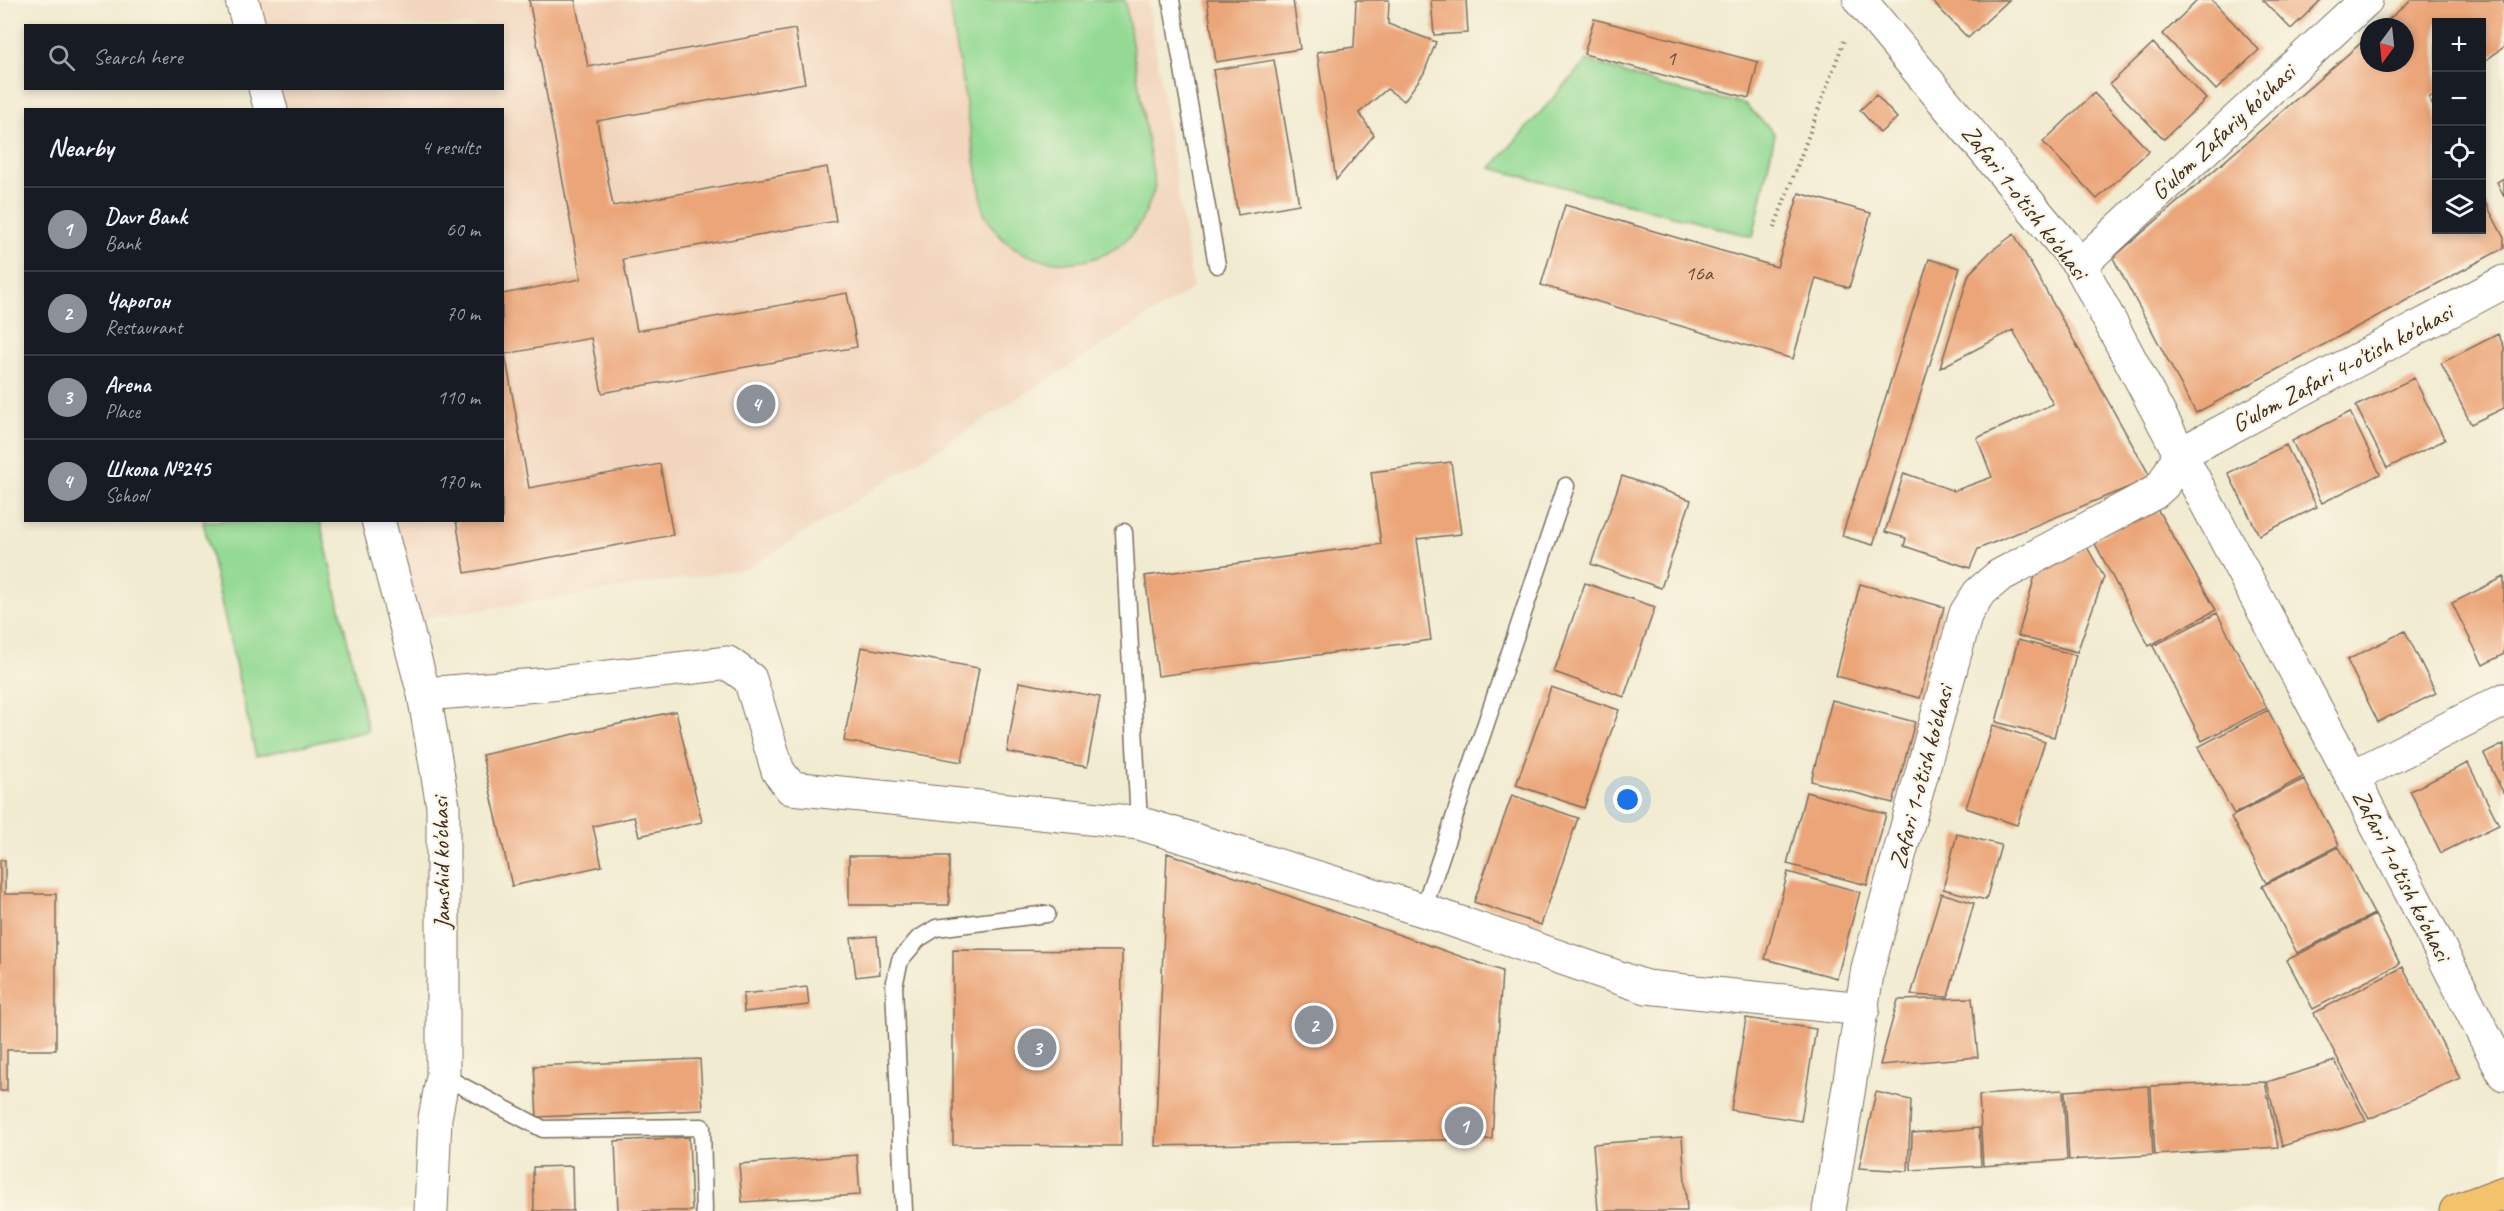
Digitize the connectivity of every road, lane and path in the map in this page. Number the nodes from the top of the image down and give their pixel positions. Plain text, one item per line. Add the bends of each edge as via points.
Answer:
1 (242, 0) edge
2 (1171, 0) edge
3 (1860, 0) edge
4 (2366, 0) edge
5 (248, 24) edge
6 (266, 90) edge
7 (271, 108) edge
8 (1774, 228) dead end
9 (1217, 265) dead end
10 (2079, 265) junction
11 (2504, 282) edge
12 (2180, 454) junction
13 (1566, 486) dead end
14 (379, 522) edge
15 (1124, 532) dead end
16 (424, 694) junction
17 (2504, 700) edge
18 (2352, 777) junction
19 (1139, 823) junction
20 (1423, 910) junction
21 (1047, 914) dead end
22 (1863, 1009) junction
23 (2504, 1074) edge
24 (443, 1076) junction
25 (2504, 1193) edge
26 (431, 1211) edge
27 (704, 1211) edge
28 (904, 1211) edge
29 (1829, 1211) edge
30 (2456, 1211) edge

1 - 5 street
2 - 9 lane
3 - 8 path
3 - 10 street, Zafari 1-o'tish ko'chasi
4 - 10 street, G'ulom Zafariy ko'chasi
6 - 7 street
10 - 12 street, Zafari 1-o'tish ko'chasi
11 - 12 street, G'ulom Zafari 4-o'tish ko'chasi
12 - 18 street, Zafari 1-o'tish ko'chasi
12 - 22 street, Zafari 1-o'tish ko'chasi via 2163,485 2154,493 1999,576 1979,593 1966,613 1868,968
13 - 20 lane
14 - 16 street, Jamshid ko'chasi
15 - 19 lane
16 - 19 street via 728,663 750,679 778,771 791,788
16 - 24 street, Jamshid ko'chasi via 443,806
17 - 18 street
18 - 23 street, Zafari 1-o'tish ko'chasi
19 - 20 street
20 - 22 street via 1646,987
21 - 28 lane via 936,928 918,939 900,960 894,986
22 - 29 street, Zafari 1-o'tish ko'chasi
24 - 26 street, Jamshid ko'chasi via 435,1118
24 - 27 lane via 543,1130 702,1127
25 - 30 main road

